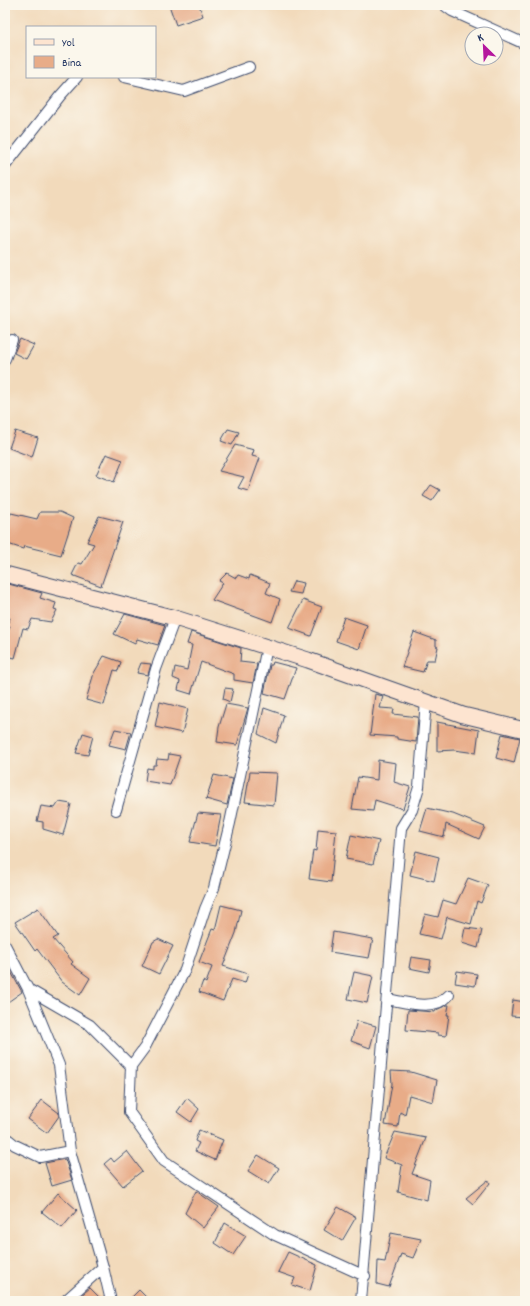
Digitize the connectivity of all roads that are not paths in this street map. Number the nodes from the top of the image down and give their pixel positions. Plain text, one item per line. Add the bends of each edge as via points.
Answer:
1 (444, 5) edge
2 (525, 44) edge
3 (249, 67) dead end
4 (76, 78) edge
5 (128, 78) edge
6 (5, 166) edge
7 (12, 340) dead end
8 (5, 359) edge
9 (5, 574) edge
10 (174, 618) junction
11 (267, 647) junction
12 (426, 701) junction
13 (525, 730) edge
14 (116, 810) dead end
15 (5, 945) edge
16 (28, 989) junction
17 (449, 994) dead end
18 (387, 999) junction
19 (131, 1066) junction
20 (5, 1137) edge
21 (70, 1151) junction
22 (103, 1267) junction
23 (365, 1276) junction
24 (65, 1301) edge
25 (110, 1301) edge
26 (361, 1301) edge

1 - 2 street
3 - 5 street via 184,91
4 - 6 street
7 - 8 street
9 - 10 street
10 - 11 street
10 - 14 street via 156,669
11 - 12 street
11 - 19 street via 214,888 185,970 145,1047
12 - 13 street via 463,715
12 - 18 street via 419,787 412,810 401,828
15 - 16 street
16 - 19 street via 90,1024
16 - 21 street via 59,1066
17 - 18 street via 446,998 426,1005
18 - 23 street
19 - 23 street via 128,1112 164,1161 275,1235
20 - 21 street via 40,1157
21 - 22 street
22 - 24 street
22 - 25 street
23 - 26 street

